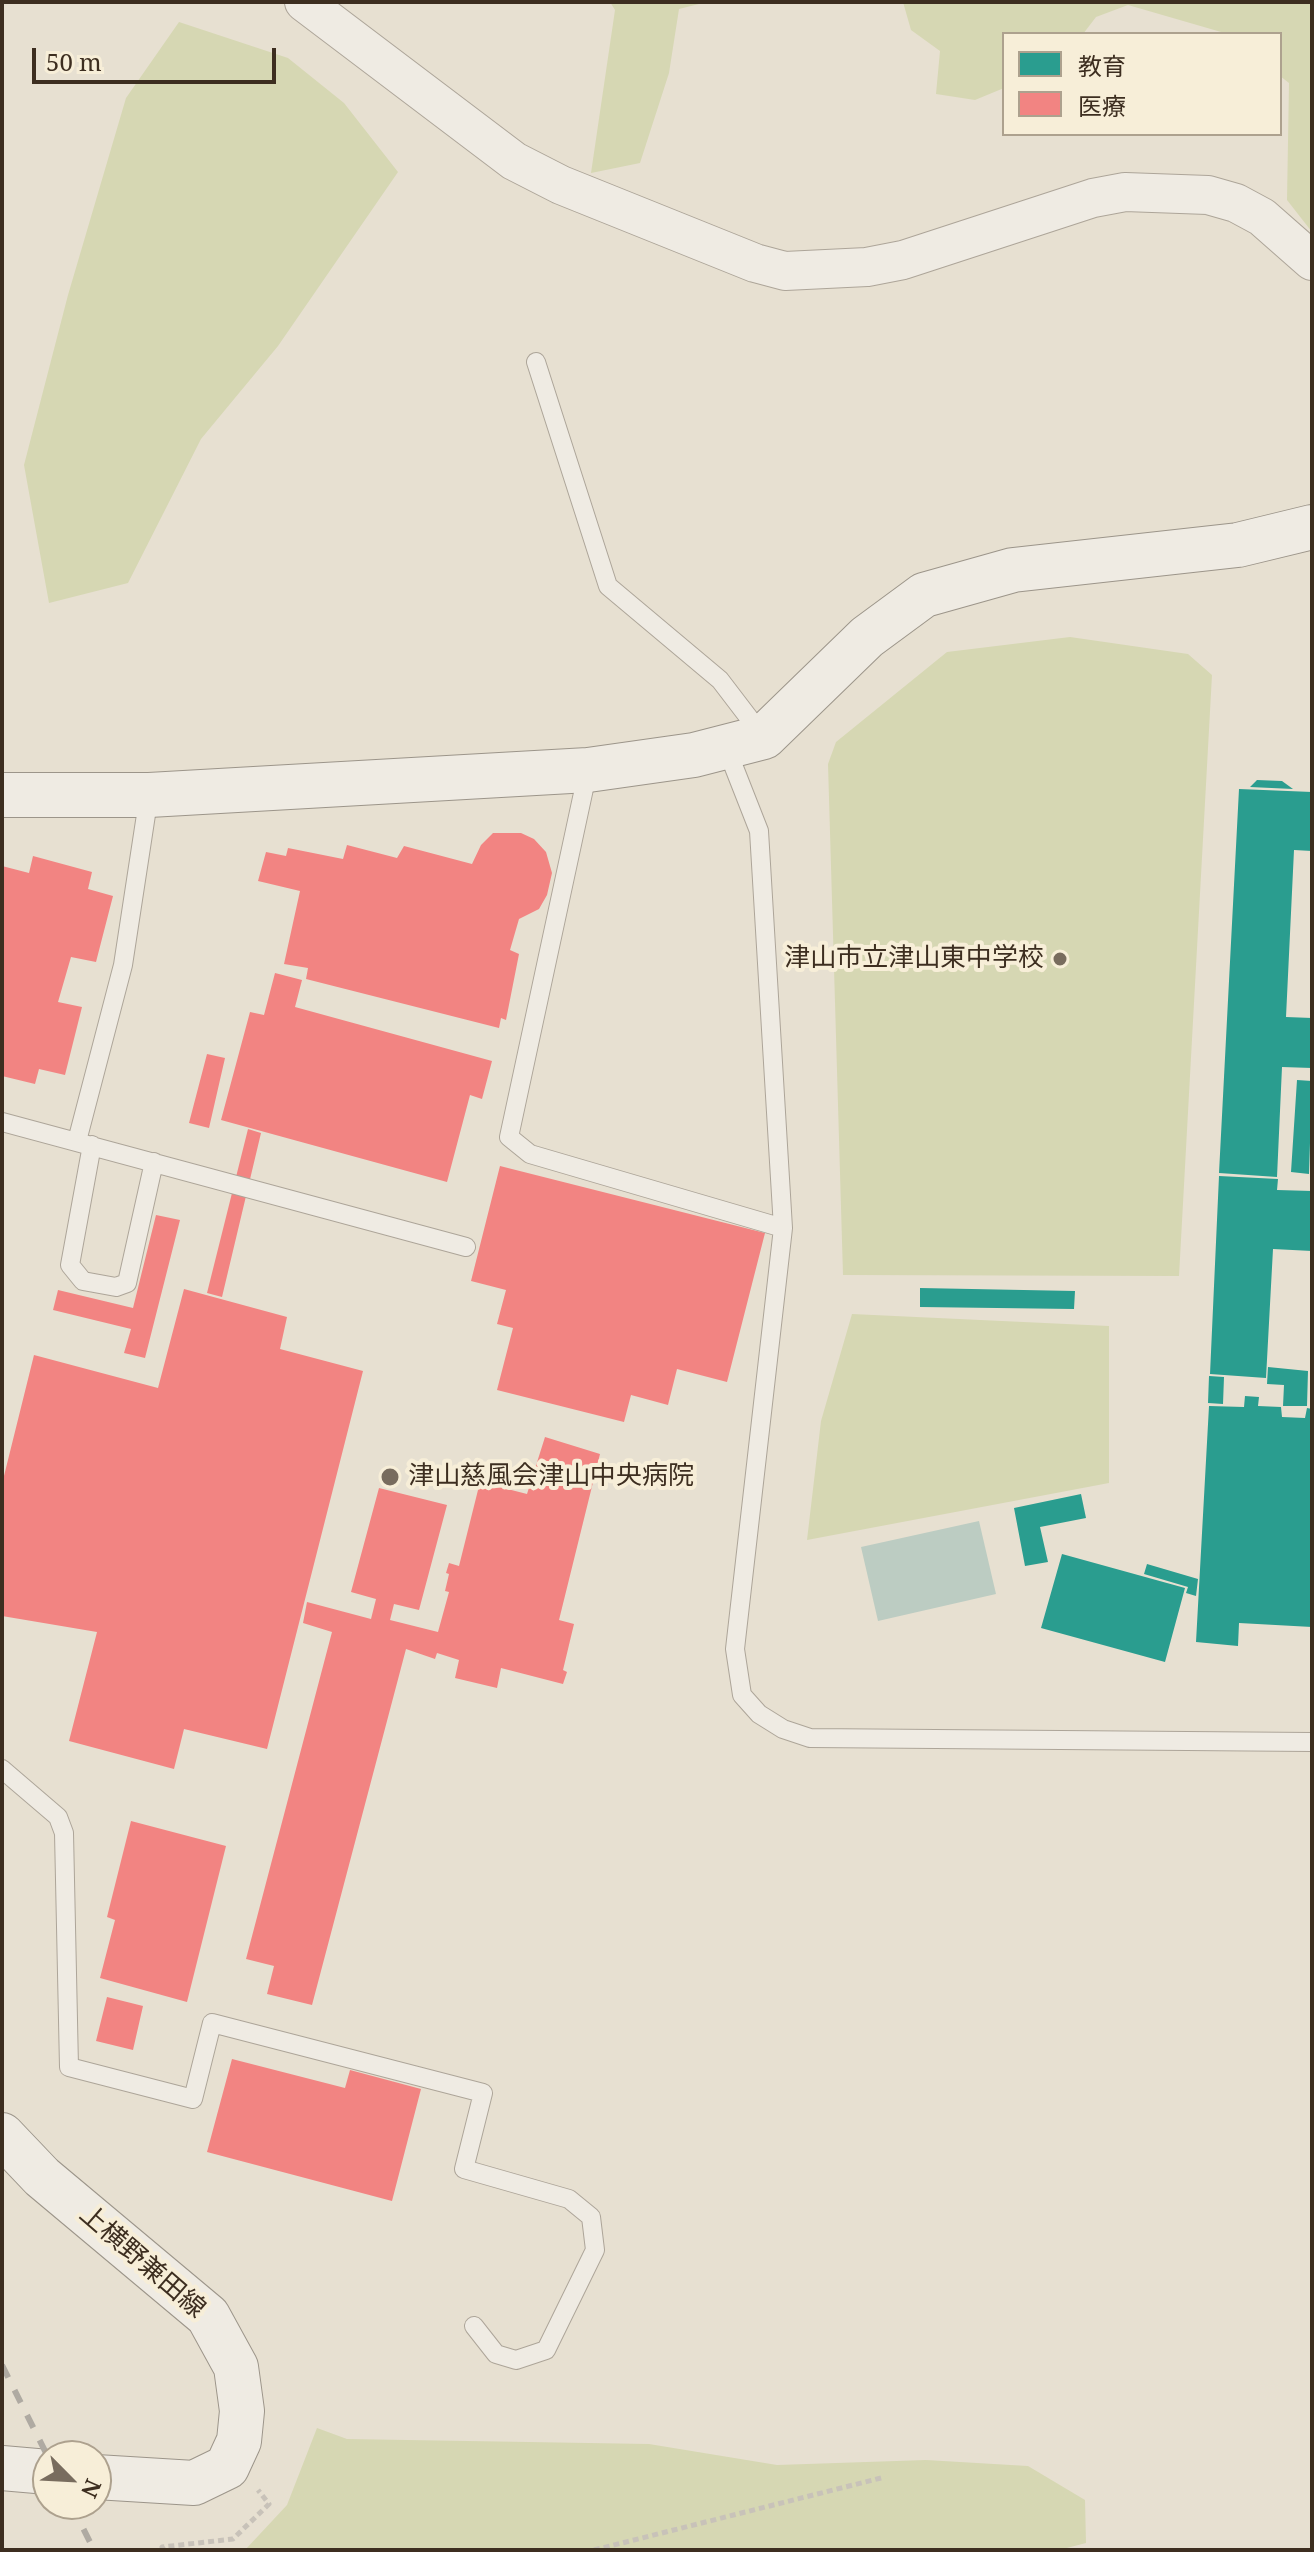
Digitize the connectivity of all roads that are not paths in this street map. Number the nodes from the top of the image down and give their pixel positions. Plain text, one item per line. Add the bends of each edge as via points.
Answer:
1 (304, 2) edge
2 (1312, 261) edge
3 (536, 362) dead end
4 (1312, 527) edge
5 (745, 742) junction
6 (588, 770) junction
7 (2, 795) edge
8 (149, 795) junction
9 (2, 1122) edge
10 (84, 1143) junction
11 (154, 1162) junction
12 (783, 1228) junction
13 (466, 1247) dead end
14 (1312, 1742) edge
15 (2, 1769) edge
16 (2, 2135) edge
17 (474, 2326) dead end
18 (2, 2468) edge
19 (32, 2471) edge
20 (112, 2478) edge

1 - 2 street via 514,161 561,185 785,271 903,260 1125,192 1208,195 1236,203 1262,217
3 - 5 lane via 608,586 720,680
4 - 5 street via 1238,545 1013,570 924,595
5 - 6 street via 644,765
5 - 12 lane via 759,831
6 - 8 street
6 - 12 lane via 509,1137 530,1154
7 - 8 street
8 - 10 lane via 123,965
9 - 10 lane
10 - 11 lane
10 - 11 lane via 70,1265 83,1281 116,1287 127,1283
11 - 13 lane
12 - 14 lane via 735,1649 742,1695 759,1714 810,1738
15 - 17 lane via 58,1817 64,1833 69,2067 193,2099 212,2023 483,2093 464,2169 569,2199 591,2217 595,2250 546,2350 516,2360 496,2354
16 - 20 street, 上横野兼田線 via 42,2177 208,2316 236,2367 241,2426 227,2467 194,2483
18 - 19 street

